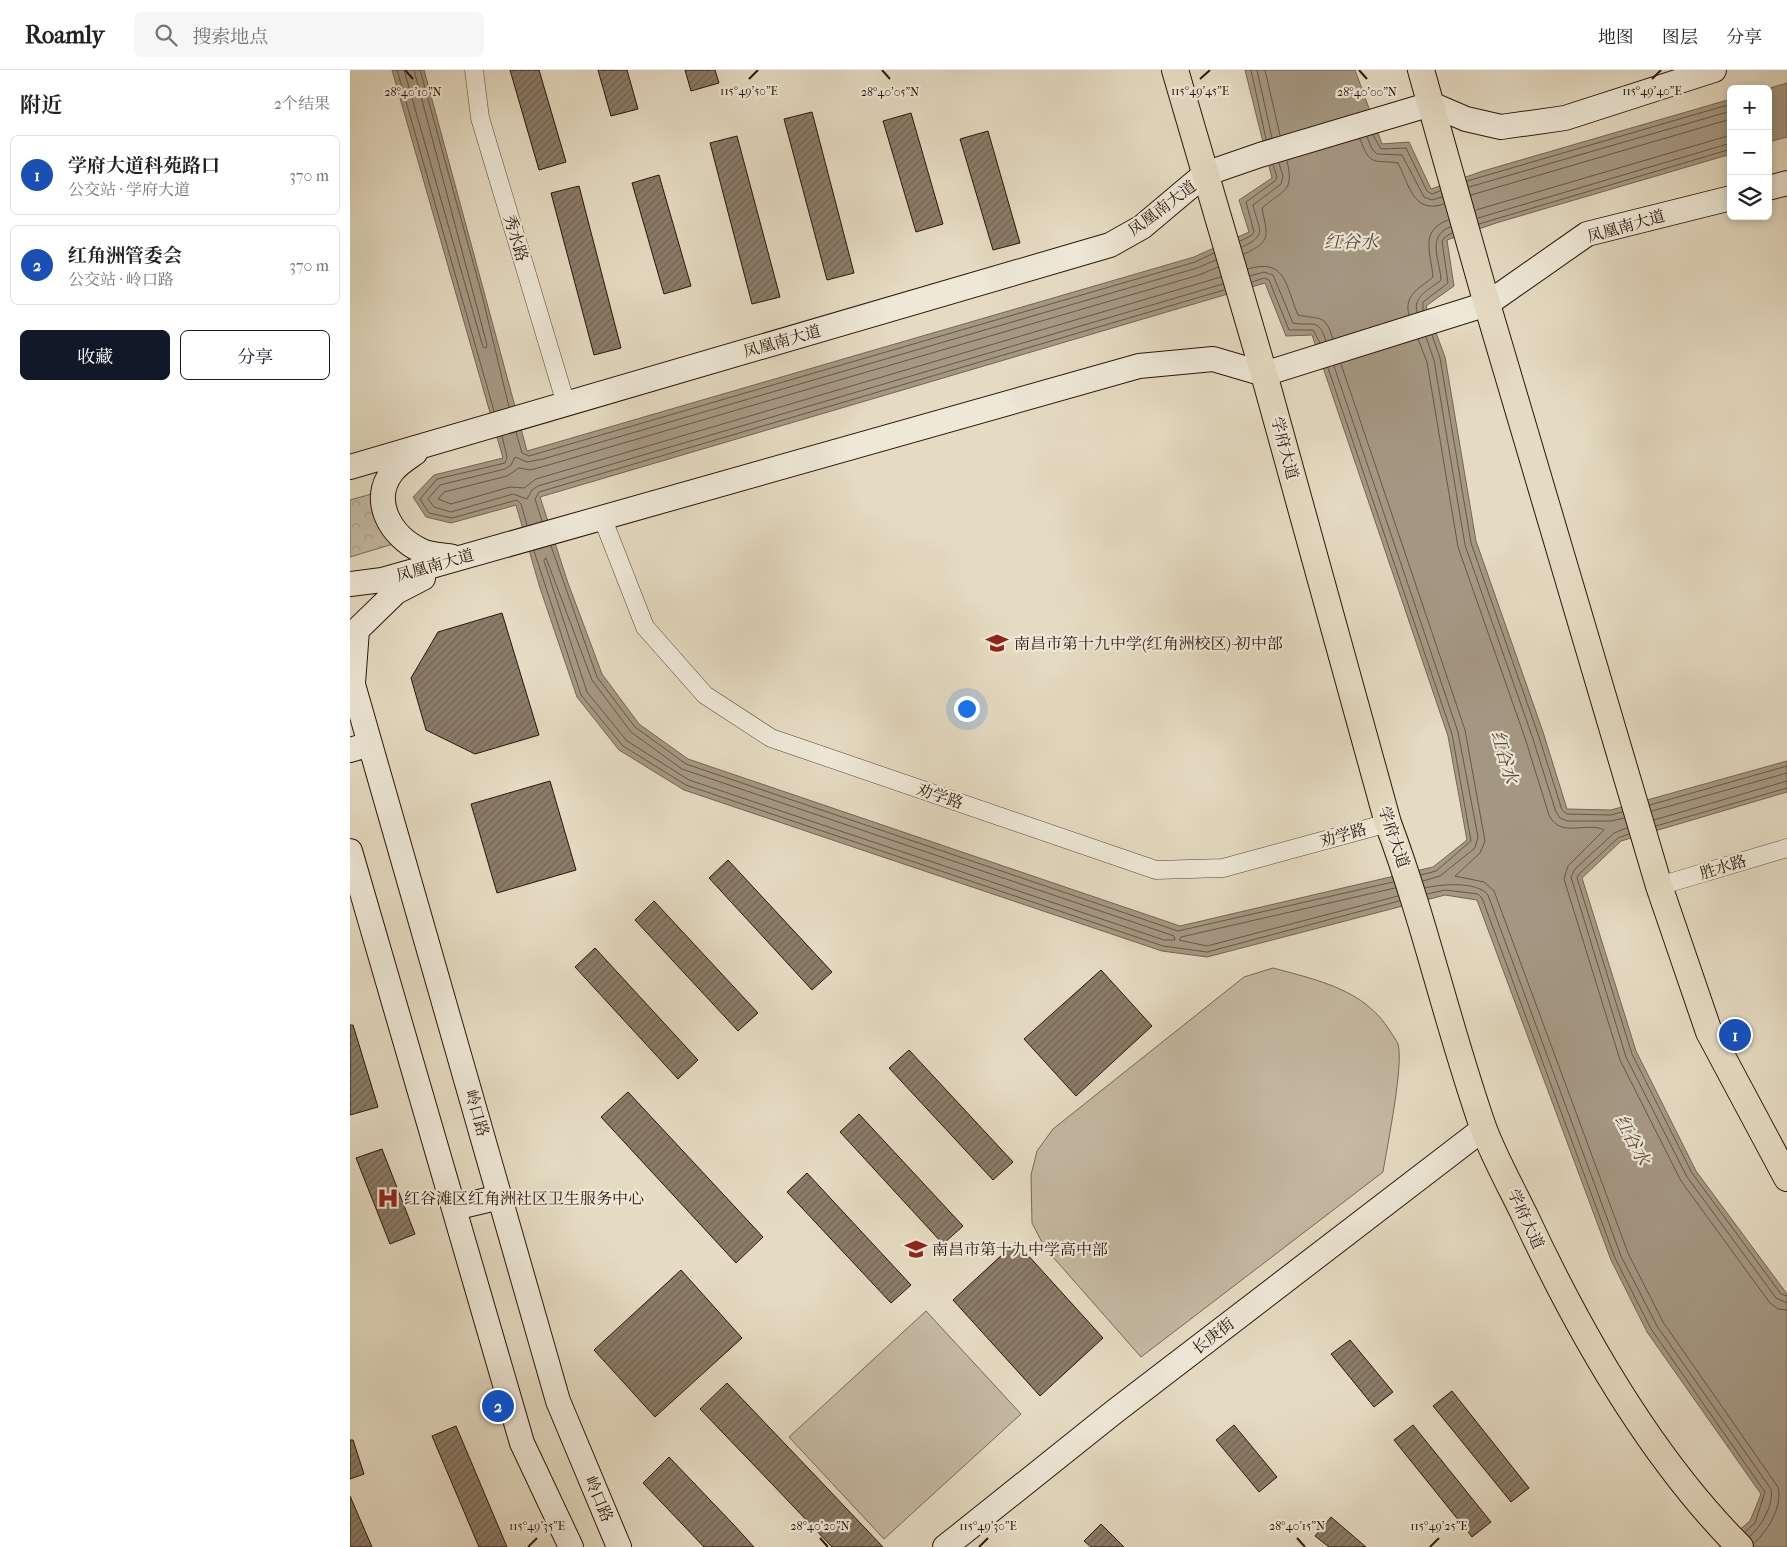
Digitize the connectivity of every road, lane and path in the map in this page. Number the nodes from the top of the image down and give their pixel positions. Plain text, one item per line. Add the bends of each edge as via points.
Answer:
1 (474, 70) edge
2 (1175, 70) edge
3 (1421, 70) edge
4 (1714, 70) edge
5 (1431, 104) junction
6 (1205, 174) junction
7 (1787, 183) edge
8 (1772, 187) edge
9 (1727, 199) edge
10 (1487, 304) junction
11 (1264, 374) junction
12 (566, 404) junction
13 (424, 445) junction
14 (350, 467) edge
15 (602, 517) junction
16 (459, 558) junction
17 (350, 584) edge
18 (351, 678) edge
19 (360, 747) edge
20 (1388, 822) junction
21 (1787, 848) edge
22 (350, 851) edge
23 (1659, 886) junction
24 (1484, 1129) junction
25 (1787, 1178) edge
26 (500, 1197) junction
27 (454, 1208) junction
28 (571, 1547) edge
29 (619, 1547) edge
30 (945, 1547) edge
31 (1740, 1547) edge

1 - 12 street, 秀水路 via 480,118
2 - 6 main road, 学府大道
3 - 5 main road
4 - 5 main road via 1565,118 1501,127 1466,119
5 - 6 main road, 凤凰南大道
5 - 10 main road
6 - 11 main road, 学府大道
6 - 12 main road, 凤凰南大道 via 1142,227 1110,245
7 - 8 main road
9 - 10 main road, 凤凰南大道 via 1587,234
10 - 11 main road, 凤凰南大道
10 - 23 main road
11 - 15 main road via 1213,359 1139,366
11 - 20 main road, 学府大道
12 - 13 main road, 凤凰南大道
13 - 14 main road
13 - 16 main road via 392,471 382,490 383,511 392,529 404,541 421,551
15 - 16 main road, 凤凰南大道
15 - 20 street, 劝学路 via 645,627 705,695 771,738 1156,870 1223,868
16 - 17 main road, 凤凰南大道 via 382,580
16 - 18 main road, 岭口路 via 396,592 357,630
18 - 19 main road, 岭口路
19 - 26 main road, 岭口路
20 - 24 main road, 学府大道
21 - 23 street, 胜水路
22 - 27 main road
23 - 25 main road via 1709,1032
24 - 30 main road, 长庚街 via 1114,1412
24 - 31 main road, 学府大道 via 1561,1293 1657,1450
26 - 27 main road
26 - 29 main road, 岭口路 via 558,1401
27 - 28 main road via 522,1443

